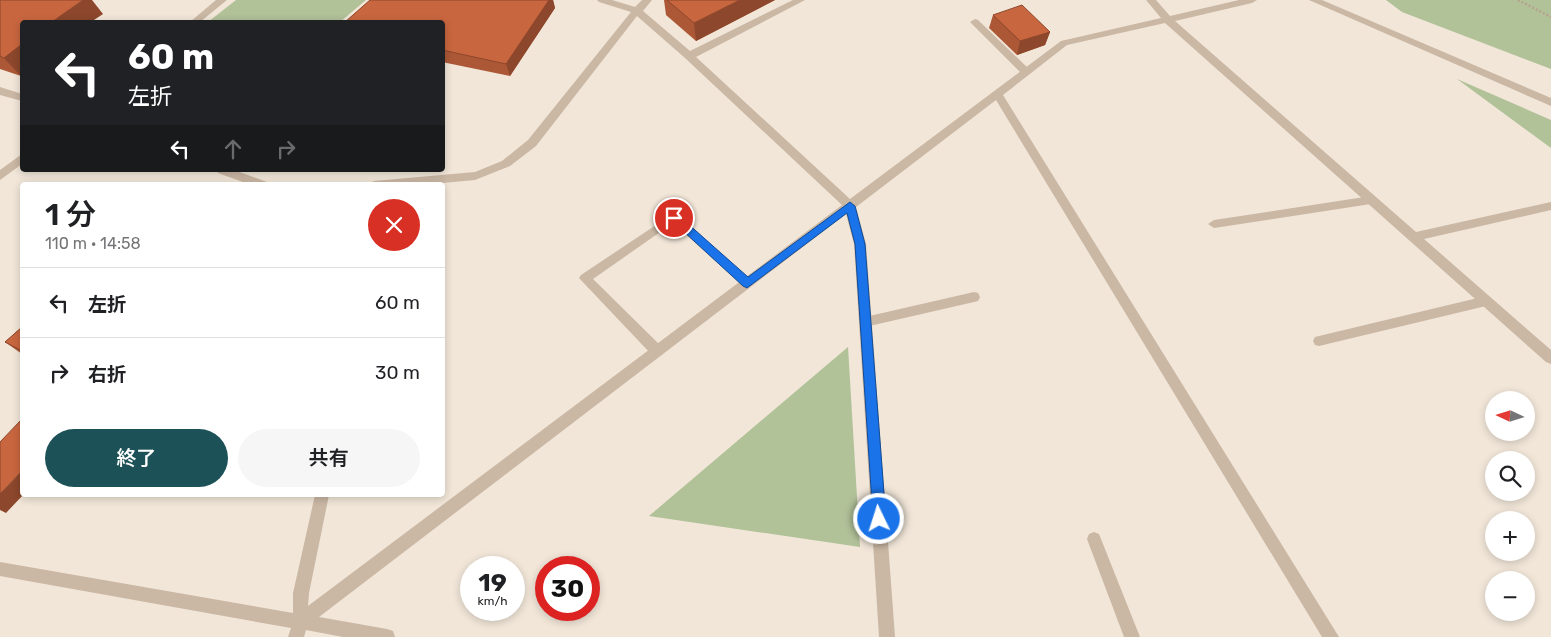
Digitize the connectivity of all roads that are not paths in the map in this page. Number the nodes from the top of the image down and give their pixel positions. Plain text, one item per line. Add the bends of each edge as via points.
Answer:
1 (222, 0) edge
2 (602, 0) edge
3 (646, 0) edge
4 (800, 0) edge
5 (1151, 0) edge
6 (1252, 0) edge
7 (1314, 0) edge
8 (636, 10) junction
9 (197, 20) edge
10 (1168, 20) junction
11 (975, 22) dead end
12 (689, 56) junction
13 (1026, 72) junction
14 (0, 91) edge
15 (997, 94) junction
16 (20, 97) edge
17 (1551, 102) edge
18 (20, 160) edge
19 (227, 172) edge
20 (0, 176) edge
21 (255, 182) edge
22 (416, 182) edge
23 (1371, 200) junction
24 (850, 206) junction
25 (1551, 206) edge
26 (1214, 224) dead end
27 (1413, 237) junction
28 (747, 283) junction
29 (974, 297) dead end
30 (1486, 301) junction
31 (865, 322) junction
32 (1319, 341) dead end
33 (657, 351) junction
34 (1551, 358) edge
35 (322, 497) edge
36 (1094, 539) dead end
37 (0, 569) edge
38 (298, 630) edge
39 (387, 637) edge
40 (888, 637) edge
41 (1132, 637) edge
42 (1331, 637) edge

1 - 9 street
2 - 8 street
3 - 8 street
4 - 12 street
5 - 10 street
6 - 10 street
7 - 17 street
8 - 12 street
8 - 22 street via 520,155 490,172 475,176
10 - 13 street via 1064,43
10 - 23 street
11 - 13 street
12 - 24 street
13 - 15 street
14 - 16 street
15 - 24 street
15 - 42 street
18 - 20 street
19 - 21 street
23 - 26 street
23 - 27 street
24 - 28 street
24 - 31 street via 860,244
25 - 27 street
27 - 30 street
28 - 33 street
28 - 33 street via 674,218 585,278
29 - 31 street
30 - 32 street
30 - 34 street
31 - 40 street
33 - 38 street
35 - 38 street via 301,593
36 - 41 street
37 - 38 street
38 - 39 street

